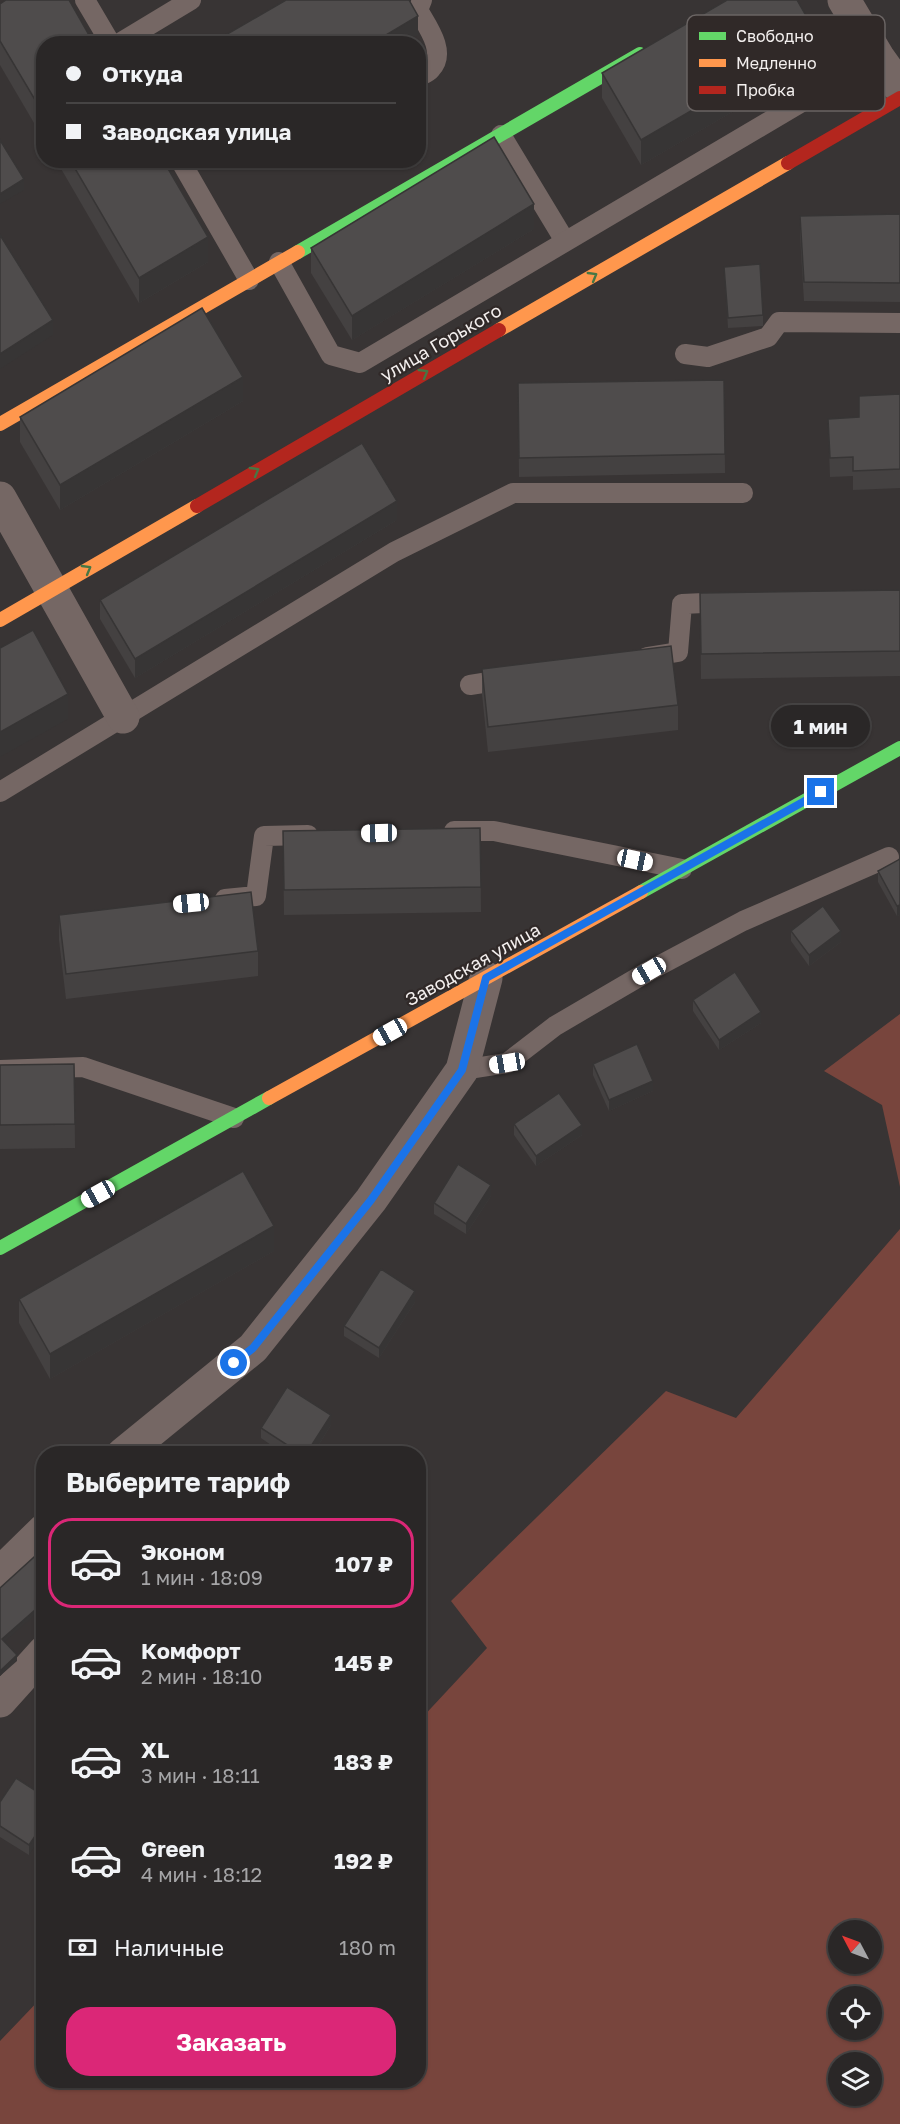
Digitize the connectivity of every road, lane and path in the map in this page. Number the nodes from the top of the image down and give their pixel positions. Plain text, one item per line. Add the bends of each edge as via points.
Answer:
1 (86, 0) edge
2 (191, 0) edge
3 (422, 0) edge
4 (844, 0) edge
5 (853, 15) edge
6 (106, 36) edge
7 (131, 36) edge
8 (652, 47) edge
9 (885, 67) edge
10 (426, 72) edge
11 (900, 88) edge
12 (900, 98) edge
13 (885, 107) edge
14 (786, 111) edge
15 (878, 111) edge
16 (501, 135) junction
17 (185, 168) edge
18 (565, 241) junction
19 (279, 262) junction
20 (249, 280) junction
21 (900, 323) edge
22 (685, 354) dead end
23 (0, 424) edge
24 (743, 493) dead end
25 (0, 498) edge
26 (51, 589) junction
27 (740, 602) edge
28 (0, 620) edge
29 (632, 659) edge
30 (528, 676) edge
31 (470, 685) dead end
32 (123, 717) junction
33 (900, 748) edge
34 (0, 792) edge
35 (436, 832) edge
36 (321, 834) edge
37 (889, 857) dead end
38 (682, 869) junction
39 (210, 901) edge
40 (486, 978) junction
41 (0, 1070) edge
42 (462, 1070) junction
43 (234, 1118) junction
44 (0, 1248) edge
45 (133, 1446) edge
46 (36, 1538) edge
47 (0, 1573) edge
48 (36, 1661) edge
49 (0, 1701) edge

1 - 6 lane
2 - 7 lane
3 - 10 lane via 418,10 434,38 437,54 432,69
4 - 5 street
8 - 16 street
9 - 11 street
13 -> 12 street, улица Горького
14 - 18 lane
26 -> 15 street, улица Горького
16 - 18 lane
16 - 19 street
17 - 20 lane
18 - 19 lane via 360,363 331,356
19 - 20 street
20 - 23 street
21 - 22 lane via 779,322 768,337 708,357
24 - 32 lane via 513,493 394,552
25 - 26 street
26 - 28 street, улица Горького
26 - 32 street
27 - 29 lane via 682,604 678,652
30 - 31 lane
32 - 34 lane
33 - 38 street, Заводская улица
35 - 38 lane via 494,831
36 - 39 lane via 264,836 256,896
37 - 42 lane via 743,921 649,971 555,1026 507,1063
38 - 40 street, Заводская улица
40 - 42 street
40 - 43 street, Заводская улица
41 - 43 lane via 83,1067
42 - 45 street via 371,1200 253,1348
43 - 44 street, Заводская улица
46 - 47 street
48 - 49 street

